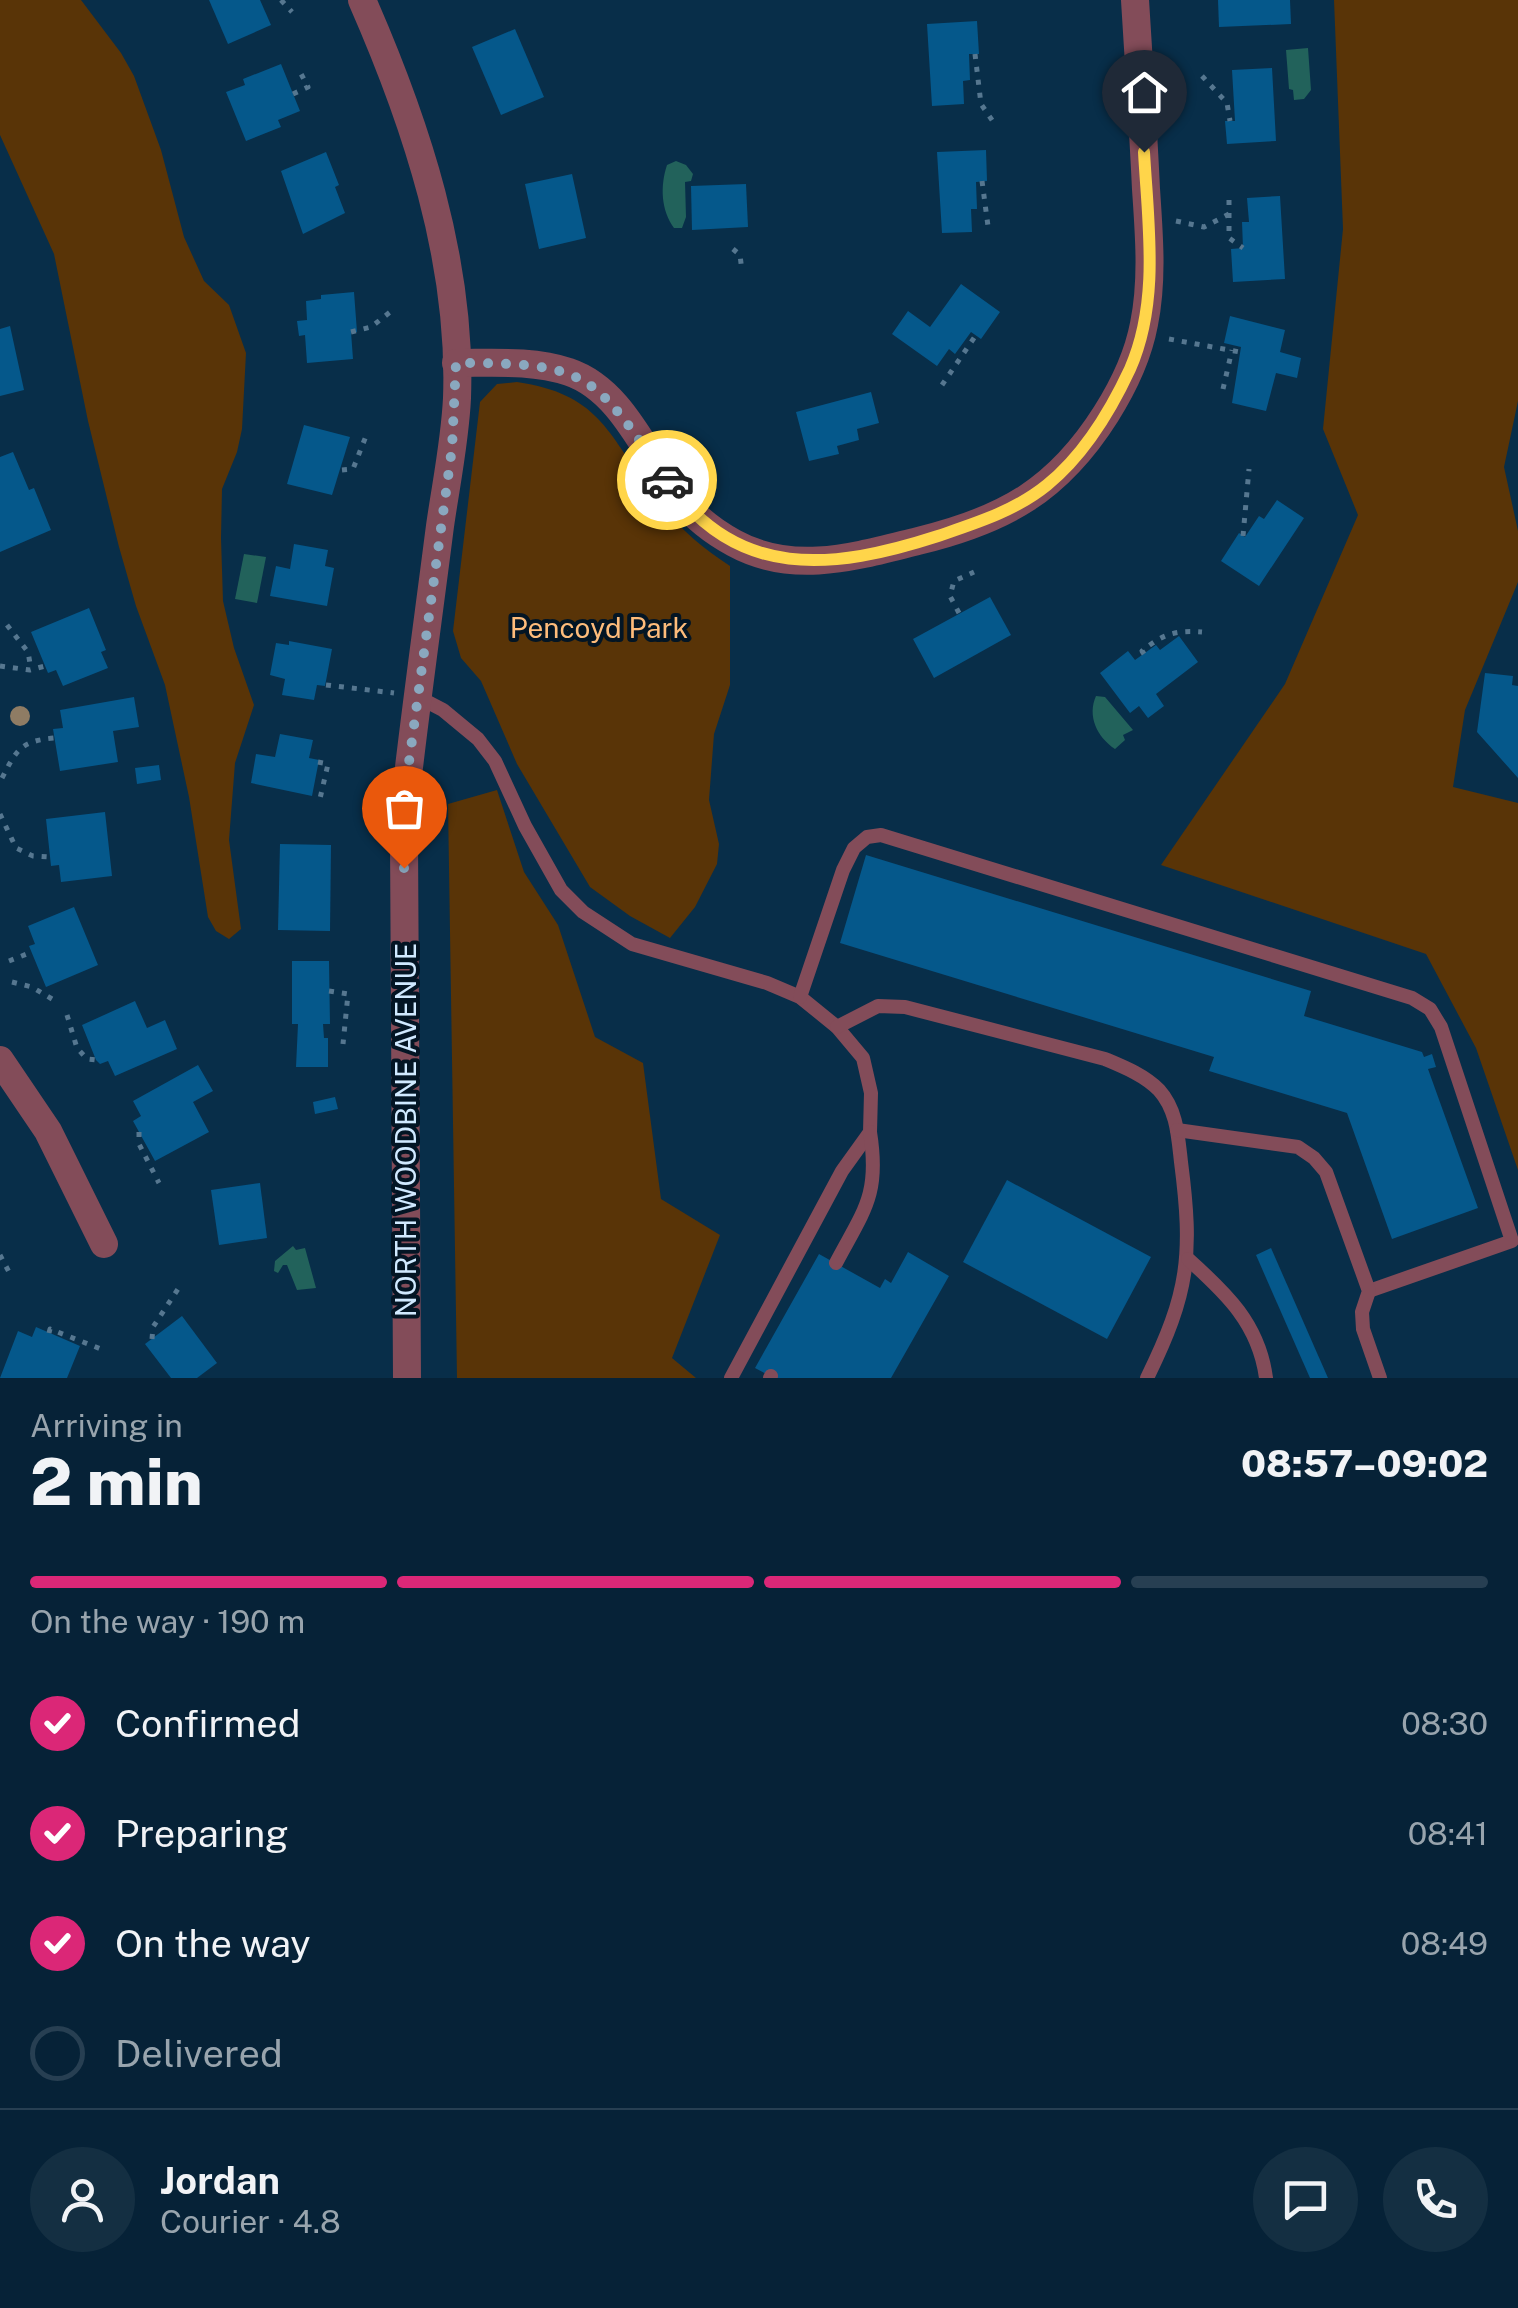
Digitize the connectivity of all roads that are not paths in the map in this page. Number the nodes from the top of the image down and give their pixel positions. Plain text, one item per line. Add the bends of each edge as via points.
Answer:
1 (362, 0) edge
2 (1135, 0) edge
3 (456, 363) junction
4 (417, 696) junction
5 (800, 997) junction
6 (837, 1027) junction
7 (0, 1060) edge
8 (1177, 1130) junction
9 (870, 1132) junction
10 (104, 1244) dead end
11 (1188, 1259) junction
12 (836, 1263) dead end
13 (1369, 1291) junction
14 (407, 1378) edge
15 (731, 1378) edge
16 (1147, 1378) edge
17 (1266, 1378) edge
18 (1380, 1378) edge

1 - 3 street, NORTH WOODBINE AVENUE via 421,159 443,247
2 - 3 street via 1150,256 1144,326 1113,402 1074,460 1018,506 926,540 853,557 820,562 767,556 713,530 677,495 593,385 522,363
3 - 4 street, NORTH WOODBINE AVENUE via 452,448
4 - 5 lane via 464,725 487,750 543,860 583,912 632,944
4 - 14 street, NORTH WOODBINE AVENUE via 404,839
5 - 6 lane
5 - 13 lane via 854,848 867,836 882,836 1412,998 1441,1027 1512,1241
6 - 8 lane via 878,1006 905,1007 1106,1059 1158,1089
6 - 9 lane via 863,1058
7 - 10 street via 48,1131
8 - 11 lane
8 - 13 lane via 1298,1147 1314,1158 1326,1172
9 - 12 lane via 872,1193
9 - 15 lane
11 - 16 lane via 1180,1299
11 - 17 lane via 1235,1302 1264,1359
13 - 18 lane via 1363,1329

